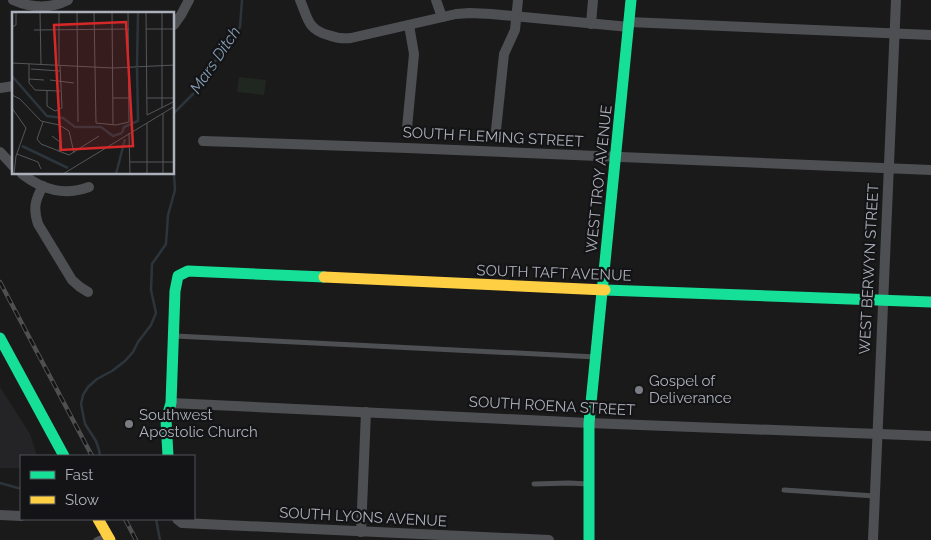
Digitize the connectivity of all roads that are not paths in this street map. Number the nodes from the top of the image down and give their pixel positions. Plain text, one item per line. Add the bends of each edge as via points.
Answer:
1 (13, 0) edge
2 (68, 0) edge
3 (189, 0) edge
4 (300, 0) edge
5 (436, 0) edge
6 (518, 0) edge
7 (593, 0) edge
8 (631, 0) edge
9 (896, 0) edge
10 (516, 16) junction
11 (442, 17) junction
12 (175, 24) edge
13 (591, 24) junction
14 (629, 24) junction
15 (409, 25) junction
16 (895, 34) junction
17 (931, 35) edge
18 (407, 128) dead end
19 (496, 130) dead end
20 (203, 141) dead end
21 (0, 152) edge
22 (616, 157) junction
23 (12, 165) edge
24 (889, 168) junction
25 (931, 170) edge
26 (24, 175) edge
27 (43, 186) junction
28 (89, 187) dead end
29 (603, 290) junction
30 (88, 292) dead end
31 (882, 300) junction
32 (931, 302) edge
33 (174, 336) junction
34 (0, 338) edge
35 (596, 357) junction
36 (171, 403) junction
37 (366, 412) junction
38 (590, 423) junction
39 (877, 434) junction
40 (931, 436) edge
41 (63, 455) edge
42 (168, 455) edge
43 (534, 484) dead end
44 (590, 484) junction
45 (784, 490) dead end
46 (874, 496) junction
47 (0, 515) edge
48 (20, 516) edge
49 (99, 520) edge
50 (179, 520) edge
51 (361, 532) junction
52 (108, 537) edge
53 (96, 540) edge
54 (549, 540) edge
55 (589, 540) edge
56 (873, 540) edge

1 - 2 street via 38,6
3 - 12 street
4 - 15 street via 312,27 336,38 351,38
5 - 11 street
6 - 10 street
7 - 13 street
8 - 14 street, WEST TROY AVENUE
9 - 16 street, WEST BERWYN STREET
10 - 11 street via 479,13
10 - 13 street
10 - 19 street via 515,30 504,54
11 - 15 street
13 - 14 street
14 - 16 street
14 - 22 street, WEST TROY AVENUE
15 - 18 street via 414,54
16 - 17 street
16 - 24 street, WEST BERWYN STREET
20 - 22 street, SOUTH FLEMING STREET
21 - 23 street
22 - 24 street, SOUTH FLEMING STREET
22 - 29 street, WEST TROY AVENUE
24 - 25 street, SOUTH FLEMING STREET
24 - 31 street, WEST BERWYN STREET
26 - 27 street
27 - 28 street via 66,192
27 - 30 street via 35,207 38,224 72,280
29 - 31 street, SOUTH TAFT AVENUE
29 - 33 street, SOUTH TAFT AVENUE via 188,271 178,276
29 - 35 street, WEST TROY AVENUE
31 - 32 street, SOUTH TAFT AVENUE
31 - 39 street, WEST BERWYN STREET
33 - 35 lane
33 - 36 street
34 - 41 street
35 - 38 street, WEST TROY AVENUE
36 - 37 street, SOUTH ROENA STREET
36 - 42 street via 166,420
37 - 38 street, SOUTH ROENA STREET
37 - 51 street
38 - 39 street, SOUTH ROENA STREET
38 - 44 street, WEST TROY AVENUE
39 - 40 street, SOUTH ROENA STREET
39 - 46 street, WEST BERWYN STREET
43 - 44 lane
44 - 55 street, WEST TROY AVENUE
45 - 46 lane
46 - 56 street, WEST BERWYN STREET
47 - 48 street
49 - 52 street
50 - 51 street, SOUTH LYONS AVENUE via 182,523
51 - 54 street, SOUTH LYONS AVENUE
52 - 53 lane

